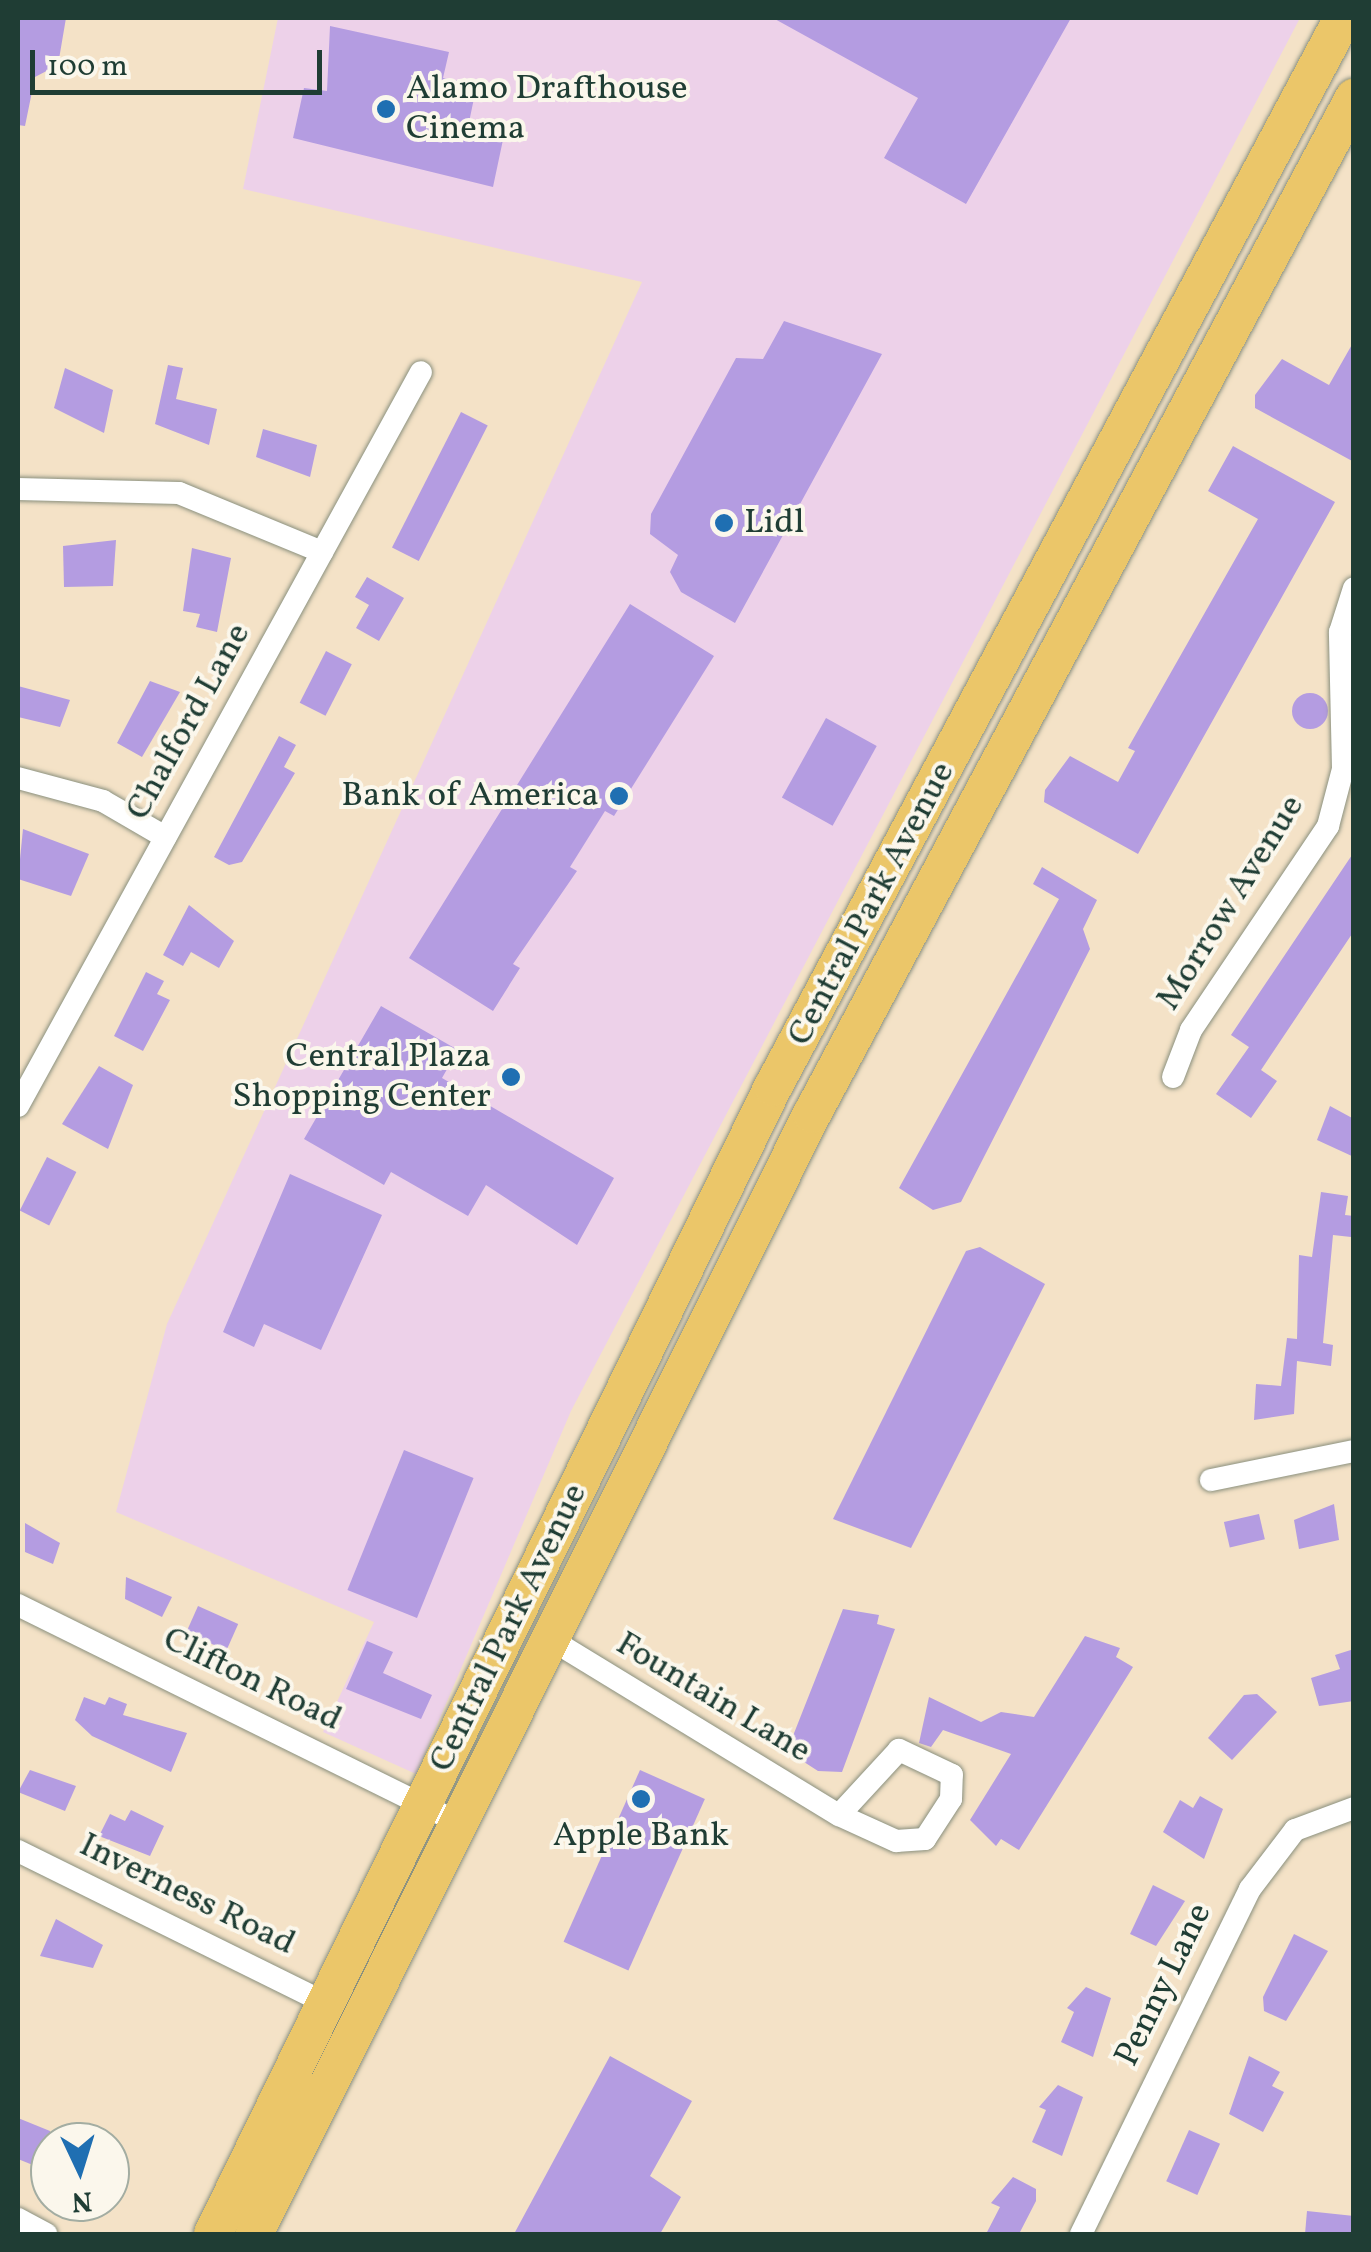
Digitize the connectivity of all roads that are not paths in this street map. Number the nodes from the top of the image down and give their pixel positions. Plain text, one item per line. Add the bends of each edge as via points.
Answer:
1 (1344, 18) edge
2 (1354, 98) edge
3 (421, 372) dead end
4 (1147, 396) junction
5 (1182, 428) junction
6 (18, 489) edge
7 (322, 552) junction
8 (1354, 588) edge
9 (1347, 680) edge
10 (954, 752) junction
11 (994, 776) junction
12 (18, 778) edge
13 (165, 837) junction
14 (1172, 1077) dead end
15 (18, 1106) edge
16 (756, 1121) junction
17 (799, 1140) junction
18 (1354, 1451) edge
19 (1211, 1480) dead end
20 (18, 1605) edge
21 (552, 1640) junction
22 (1354, 1808) edge
23 (440, 1812) junction
24 (839, 1815) junction
25 (18, 1851) edge
26 (325, 2002) junction
27 (18, 2220) edge
28 (46, 2234) edge
29 (213, 2234) edge
30 (254, 2234) edge
31 (1081, 2234) edge

1 - 4 main road, Central Park Avenue
2 - 5 main road, Central Park Avenue
3 - 7 street, Chalford Lane
4 - 5 street
4 - 10 main road, Central Park Avenue
5 - 11 main road, Central Park Avenue
6 - 7 street via 179,492
7 - 13 street, Chalford Lane
8 - 9 street, Morrow Avenue via 1340,632
9 - 14 street, Morrow Avenue via 1343,769 1328,826 1191,1030
10 - 11 street
10 - 16 main road, Central Park Avenue
11 - 17 main road, Central Park Avenue
12 - 13 street via 103,801
13 - 15 street, Chalford Lane
16 - 17 street
16 - 23 main road, Central Park Avenue
17 - 21 main road, Central Park Avenue
18 - 19 street
20 - 23 street, Clifton Road
21 - 23 main road, Central Park Avenue
21 - 24 street, Fountain Lane
22 - 31 street, Penny Lane via 1295,1830 1250,1889
23 - 26 main road
23 - 30 main road
24 - 24 street, Fountain Lane via 899,1750 952,1775 950,1799 925,1840 896,1841
25 - 26 street, Inverness Road
26 - 29 main road
27 - 28 street

